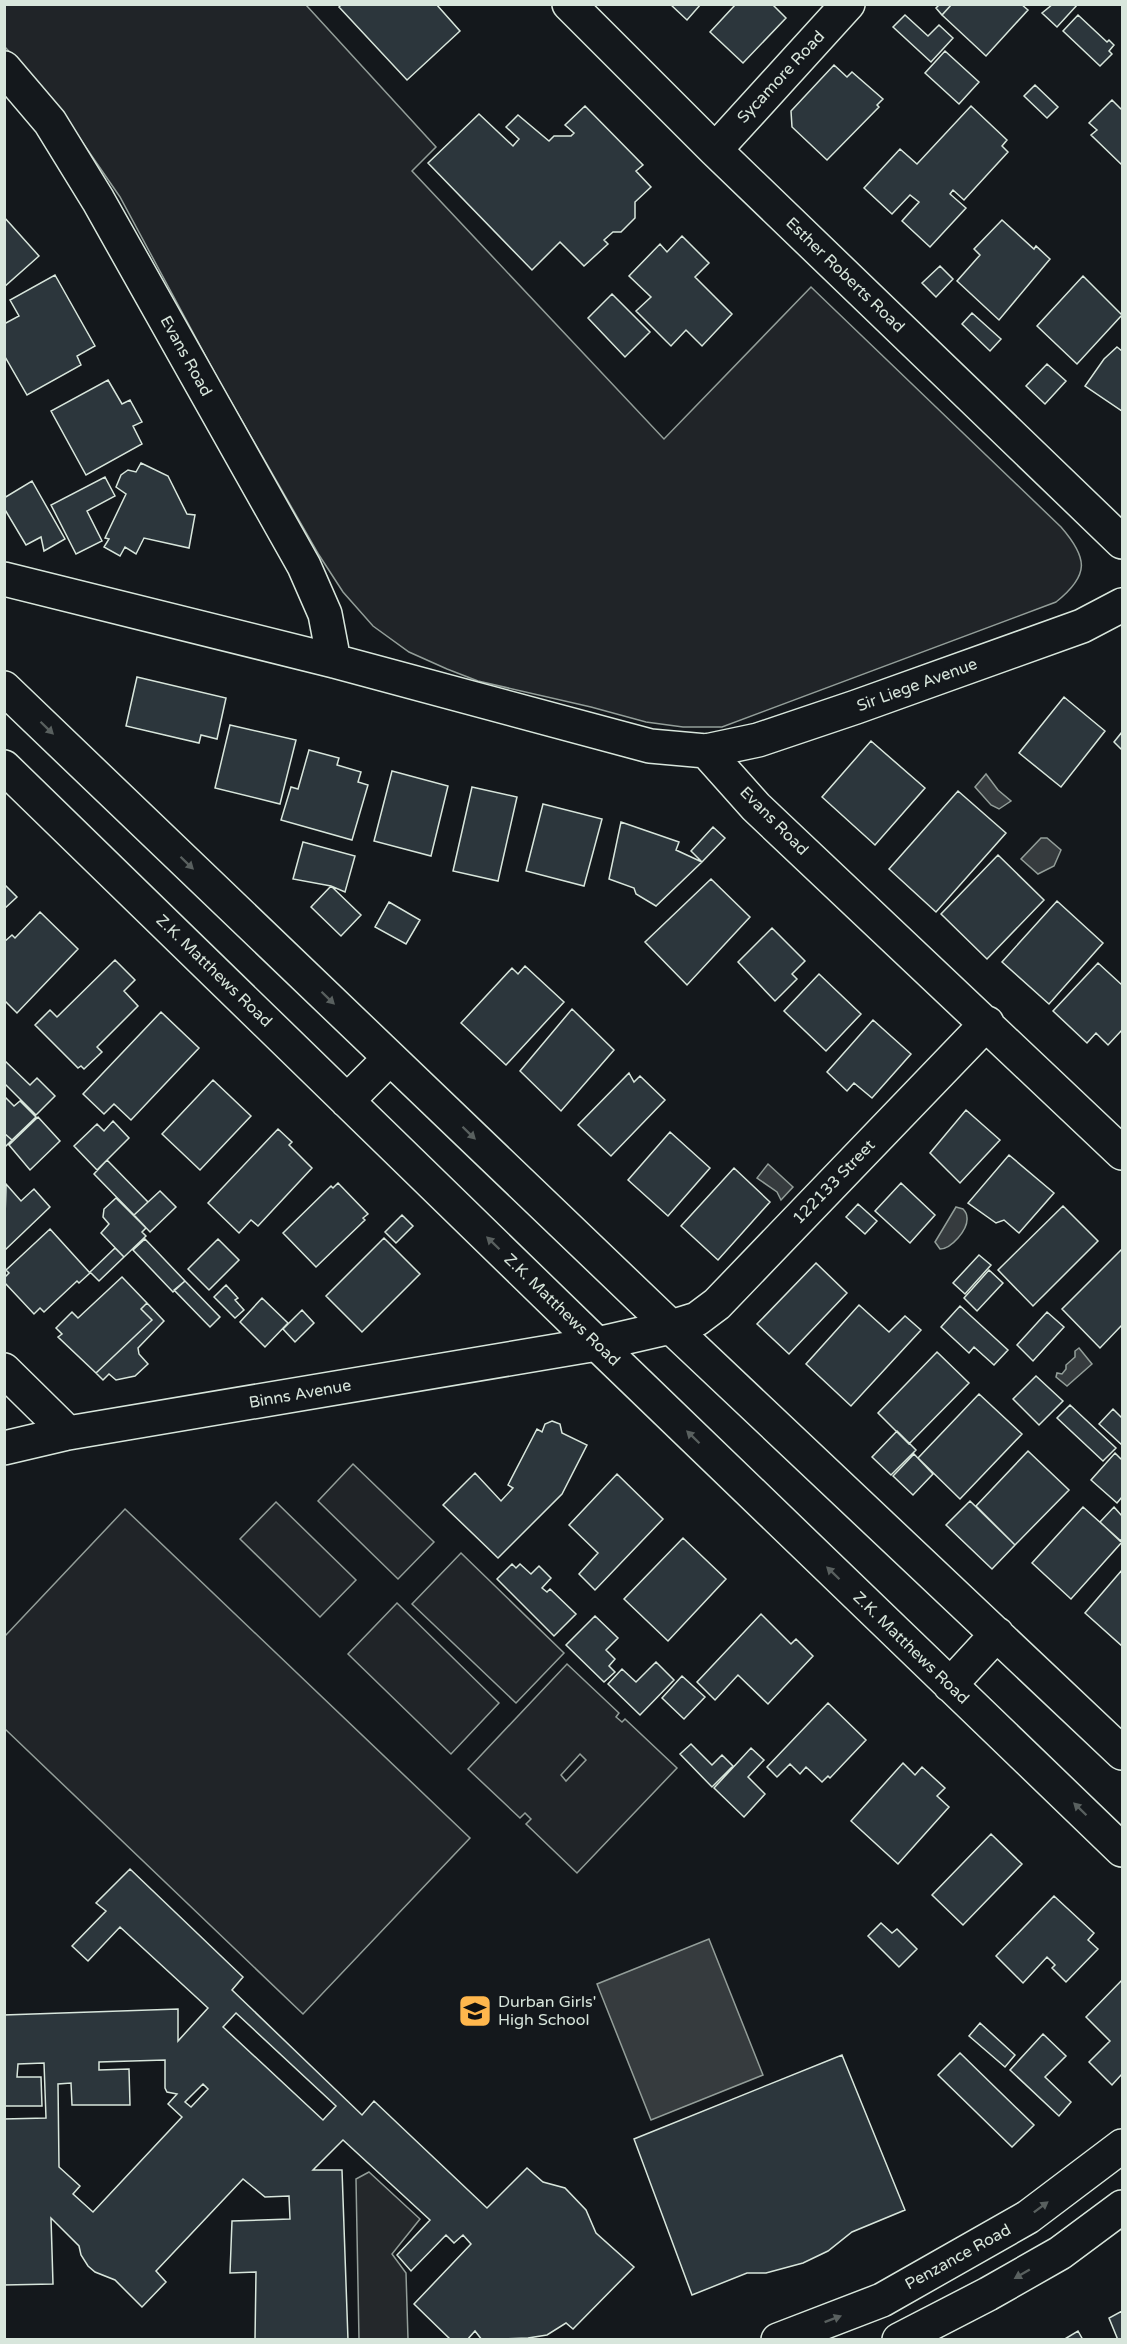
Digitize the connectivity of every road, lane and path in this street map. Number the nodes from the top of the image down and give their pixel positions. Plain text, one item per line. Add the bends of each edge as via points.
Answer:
1 (569, 4) edge
2 (848, 4) edge
3 (4, 68) edge
4 (715, 150) junction
5 (1122, 542) edge
6 (4, 579) edge
7 (1122, 605) edge
8 (334, 661) junction
9 (4, 688) edge
10 (706, 751) junction
11 (4, 767) edge
12 (987, 1023) junction
13 (390, 1058) junction
14 (347, 1101) junction
15 (1122, 1153) edge
16 (671, 1327) junction
17 (597, 1344) junction
18 (4, 1370) edge
19 (68, 1433) junction
20 (4, 1448) edge
21 (997, 1634) junction
22 (950, 1685) junction
23 (1122, 1753) edge
24 (1122, 1850) edge
25 (1122, 2146) edge
26 (1122, 2207) edge
27 (966, 2252) junction
28 (987, 2294) junction
29 (778, 2340) edge
30 (899, 2340) edge

1 - 4 street, Esther Roberts Road
2 - 4 street, Sycamore Road
3 - 8 street, Evans Road via 50,122 98,200 304,566 325,614
4 - 5 street, Esther Roberts Road
6 - 8 street
7 - 10 street, Sir Liege Avenue via 1082,626 856,707 758,740
8 - 10 street via 650,746
9 -> 13 street
10 - 12 street, Evans Road via 756,807
11 - 14 street, Z.K. Matthews Road
12 - 15 street, Evans Road
12 - 16 street, 122133 Street via 717,1304 697,1319
13 - 14 street
13 -> 16 street
17 -> 14 street, Z.K. Matthews Road
16 - 17 street, 122133 Street
16 - 21 street
17 - 19 street, Binns Avenue
22 -> 17 street, Z.K. Matthews Road
18 - 19 street
19 - 20 street, Binns Avenue
21 - 22 street
21 - 23 street
24 -> 22 street, Z.K. Matthews Road
27 -> 25 street, Penzance Road via 1028,2217
26 -> 28 street via 1060,2253
27 - 28 street
29 -> 27 street, Penzance Road via 882,2300
28 - 30 street

